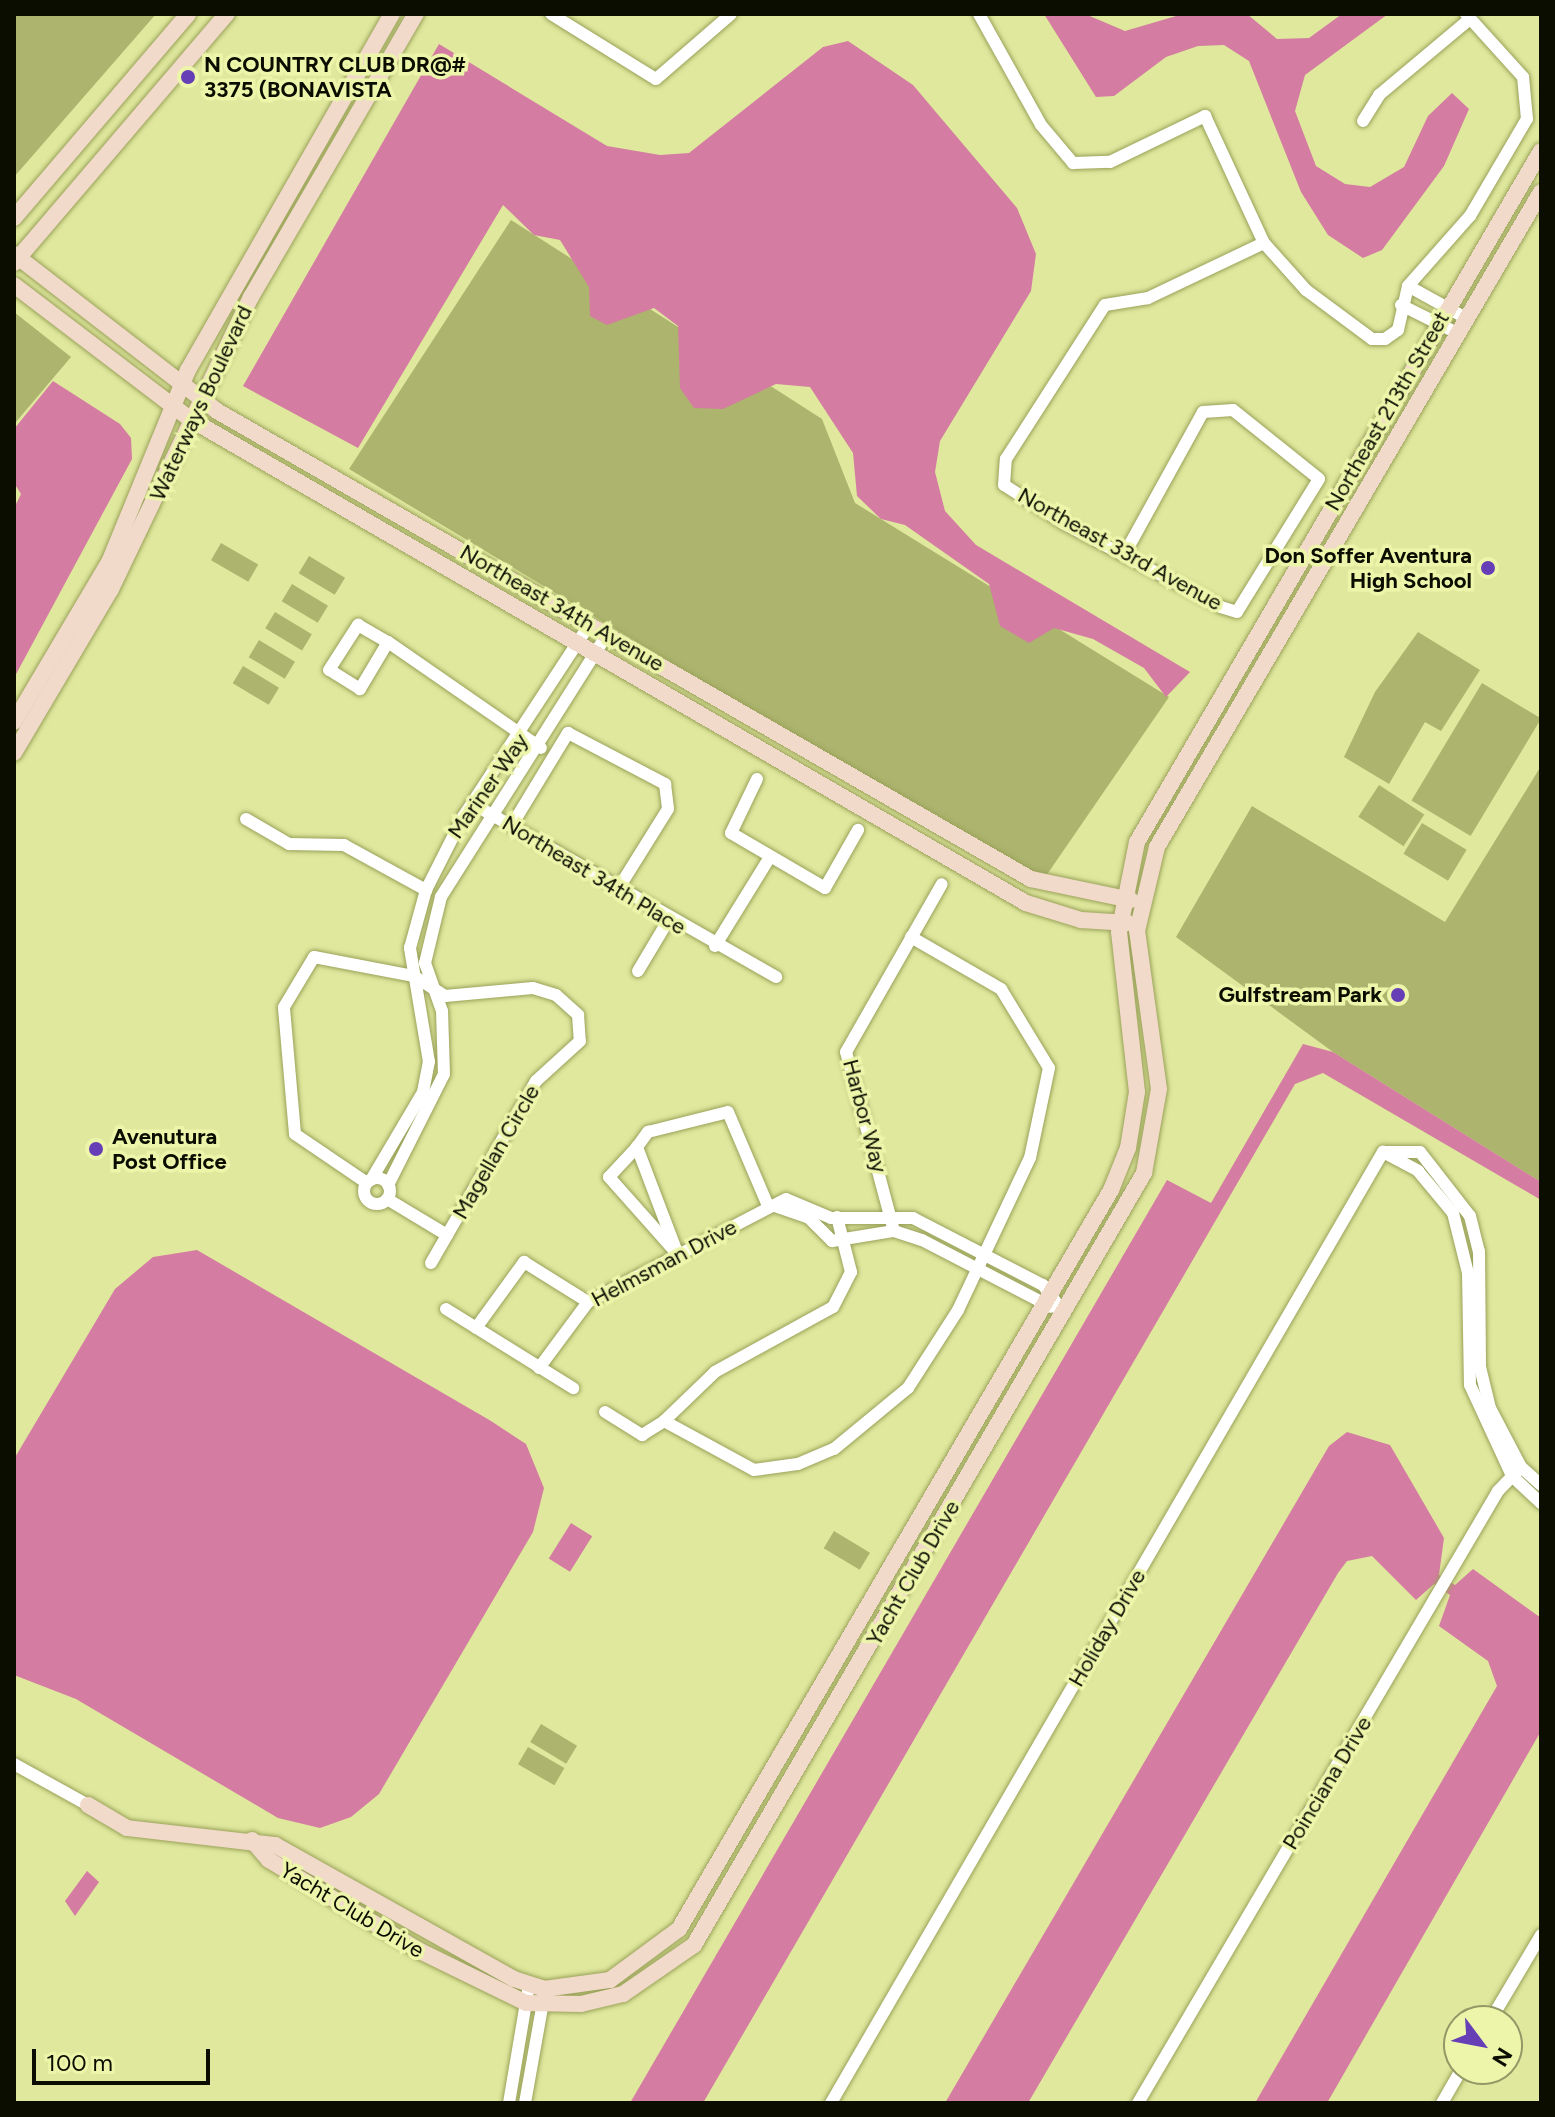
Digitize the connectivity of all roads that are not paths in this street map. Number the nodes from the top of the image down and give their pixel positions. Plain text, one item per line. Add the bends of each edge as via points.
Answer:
1 (188, 14) edge
2 (227, 14) edge
3 (392, 14) edge
4 (416, 14) edge
5 (551, 14) edge
6 (731, 14) edge
7 (979, 14) edge
8 (1468, 16) edge
9 (1363, 121) dead end
10 (1541, 151) edge
11 (1541, 192) edge
12 (14, 218) edge
13 (1264, 243) junction
14 (15, 258) edge
15 (14, 285) edge
16 (1408, 286) junction
17 (1401, 305) junction
18 (1444, 315) junction
19 (1462, 326) junction
20 (182, 388) junction
21 (198, 399) junction
22 (175, 409) junction
23 (190, 419) junction
24 (1124, 555) junction
25 (590, 624) junction
26 (607, 634) junction
27 (388, 642) junction
28 (579, 643) junction
29 (596, 653) junction
30 (14, 722) edge
31 (523, 736) junction
32 (541, 748) junction
33 (14, 753) edge
34 (757, 779) dead end
35 (473, 804) junction
36 (491, 814) junction
37 (246, 819) dead end
38 (512, 825) junction
39 (858, 830) dead end
40 (770, 857) junction
41 (942, 884) dead end
42 (618, 889) junction
43 (426, 890) junction
44 (1122, 898) junction
45 (1141, 902) junction
46 (669, 919) junction
47 (1138, 923) junction
48 (1119, 928) junction
49 (911, 937) junction
50 (715, 946) junction
51 (638, 971) dead end
52 (414, 976) junction
53 (776, 977) dead end
54 (433, 988) junction
55 (637, 1147) junction
56 (369, 1181) junction
57 (388, 1185) junction
58 (387, 1199) junction
59 (768, 1206) junction
60 (890, 1214) junction
61 (834, 1218) junction
62 (894, 1231) junction
63 (447, 1235) junction
64 (841, 1239) junction
65 (984, 1250) junction
66 (678, 1255) junction
67 (431, 1263) dead end
68 (976, 1266) junction
69 (1049, 1298) junction
70 (588, 1302) junction
71 (446, 1309) dead end
72 (1065, 1314) junction
73 (476, 1328) junction
74 (539, 1368) junction
75 (573, 1388) dead end
76 (605, 1412) dead end
77 (664, 1421) junction
78 (1516, 1472) junction
79 (1541, 1485) edge
80 (1541, 1503) edge
81 (14, 1764) edge
82 (88, 1805) joint
83 (1541, 1935) edge
84 (536, 1995) junction
85 (1499, 2005) edge
86 (517, 2083) junction
87 (532, 2085) junction
88 (1453, 2085) edge
89 (509, 2103) edge
90 (525, 2103) edge
91 (831, 2103) edge
92 (1138, 2103) edge
93 (1442, 2103) edge

1 - 12 street
2 - 14 street
3 - 20 street, Waterways Boulevard
4 - 21 street, Waterways Boulevard
5 - 6 street via 656,79
7 - 13 street via 1062,156 1090,167 1205,116
8 - 9 street via 1379,95
8 - 16 street via 1523,77 1527,119 1470,216
10 - 18 street, Northeast 213th Street
11 - 19 street, Northeast 213th Street
13 - 17 street via 1306,290 1372,339 1386,338 1398,324
13 - 24 street, Northeast 33rd Avenue via 1148,298 1105,305 1006,459 1004,485
14 - 20 street, Northeast 34th Avenue
15 - 22 street, Northeast 34th Avenue
16 - 17 street
16 - 18 street
17 - 18 street
18 - 19 street
18 - 44 street, Northeast 213th Street via 1145,824
19 - 45 street, Northeast 213th Street via 1169,823
20 - 21 street, Northeast 34th Avenue
20 - 22 street, Waterways Boulevard
21 - 23 street, Waterways Boulevard
21 - 25 street, Northeast 34th Avenue
22 - 23 street, Northeast 34th Avenue
22 - 30 street, Waterways Boulevard via 110,560
23 - 28 street, Northeast 34th Avenue
23 - 33 street, Waterways Boulevard via 111,589
24 - 24 street, Northeast 33rd Avenue via 1203,412 1233,410 1319,479 1237,612
25 - 26 street, Northeast 34th Avenue
25 - 28 street, Mariner Way
26 - 29 street, Mariner Way
26 - 44 street, Northeast 34th Avenue via 1031,879
27 - 27 street via 358,625 329,670 360,689
27 - 31 street
28 - 29 street, Northeast 34th Avenue
28 - 31 street, Mariner Way
29 - 32 street, Mariner Way
29 - 48 street, Northeast 34th Avenue via 1026,903
31 - 32 street
31 - 35 street, Mariner Way
32 - 36 street, Mariner Way
34 - 40 street via 730,827
35 - 36 street, Northeast 34th Place
35 - 43 street, Mariner Way
36 - 38 street, Northeast 34th Place
36 - 54 street, Mariner Way via 441,897 427,940
37 - 43 street via 289,844 344,845
38 - 42 street, Northeast 34th Place
38 - 42 street via 568,733 670,793 668,809
39 - 40 street via 825,888
40 - 50 street
41 - 49 street, Harbor Way
42 - 46 street, Northeast 34th Place
43 - 52 street, Mariner Way via 410,948
44 - 45 street, Northeast 34th Avenue
44 - 48 street, Northeast 213th Street
45 - 47 street, Northeast 213th Street
46 - 50 street, Northeast 34th Place
46 - 51 street
47 - 48 street, Northeast 34th Avenue
47 - 72 street, Yacht Club Drive via 1159,1089 1155,1132 1144,1173
48 - 69 street, Yacht Club Drive via 1137,1074 1134,1122 1111,1190
49 - 60 street, Harbor Way via 846,1052
49 - 65 street via 1001,989 1049,1068 1030,1158
50 - 53 street, Northeast 34th Place
52 - 54 street, Magellan Circle
52 - 56 street, Mariner Way via 428,1030 423,1092
52 - 56 street, Magellan Circle via 314,957 284,1007 295,1134
54 - 57 street, Mariner Way via 444,1074 431,1112
54 - 63 street, Magellan Circle via 445,996 533,988 556,995 578,1015 580,1041 536,1081
55 - 59 street via 648,1132 728,1112
55 - 66 street
55 - 66 street via 609,1177
56 - 57 street, Magellan Circle
56 - 58 street, Magellan Circle via 369,1201
57 - 58 street
58 - 63 street, Magellan Circle
59 - 61 street via 786,1199
59 - 64 street via 783,1206 832,1241
59 - 66 street, Helmsman Drive
60 - 61 street
60 - 62 street, Harbor Way
60 - 65 street
61 - 64 street
62 - 64 street
62 - 68 street
63 - 67 street, Magellan Circle
64 - 77 street via 851,1272 833,1307 715,1372
65 - 68 street
65 - 69 street
66 - 70 street, Helmsman Drive
68 - 69 street
68 - 77 street via 958,1310 908,1388 834,1449 754,1470
69 - 72 street
69 - 84 street, Yacht Club Drive via 679,1929 610,1980
70 - 73 street via 524,1262
70 - 74 street, Helmsman Drive
71 - 73 street
72 - 84 street, Yacht Club Drive via 704,1931 643,1986 604,2000
73 - 74 street
74 - 75 street
76 - 77 street via 642,1435
78 - 79 street
78 - 80 street
78 - 91 street, Holiday Drive via 1470,1385 1479,1251 1460,1194 1420,1152 1383,1152
78 - 92 street, Poinciana Drive via 1432,1604
81 - 82 street
82 - 84 street, Yacht Club Drive via 127,1828 252,1840 269,1860 482,1986
83 - 85 street
84 - 86 street
84 - 87 street
86 - 87 street
86 - 89 street
87 - 90 street
88 - 93 street

